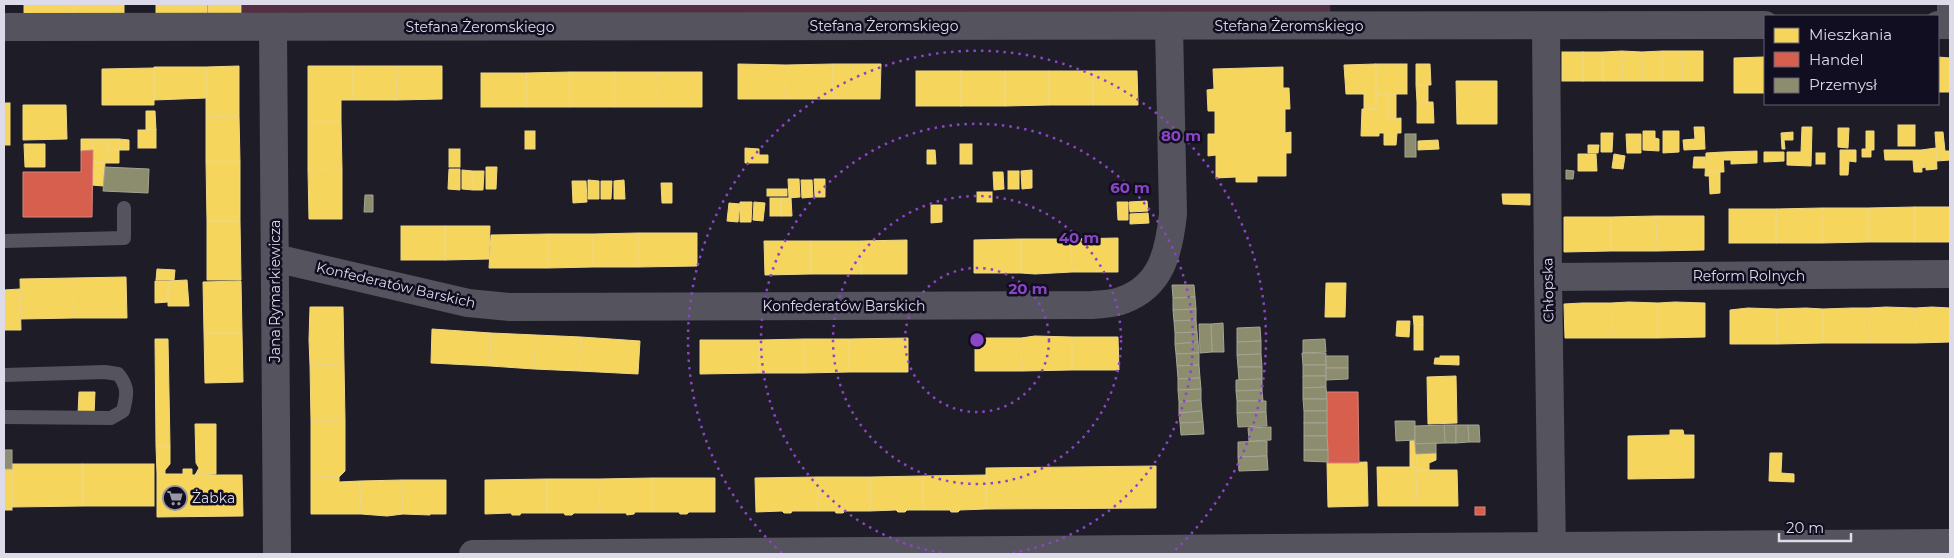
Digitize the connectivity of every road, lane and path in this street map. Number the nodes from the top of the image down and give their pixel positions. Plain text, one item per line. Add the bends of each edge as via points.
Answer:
1 (1764, 25) edge
2 (1169, 26) junction
3 (1546, 26) junction
4 (4, 27) edge
5 (273, 27) junction
6 (124, 208) dead end
7 (4, 241) edge
8 (275, 258) junction
9 (1950, 274) edge
10 (1548, 277) junction
11 (4, 375) edge
12 (4, 417) edge
13 (1950, 543) edge
14 (1552, 550) edge
15 (278, 554) edge
16 (473, 554) edge

1 - 3 street, Stefana Żeromskiego
2 - 3 street, Stefana Żeromskiego
2 - 5 street, Stefana Żeromskiego
2 - 8 street, Konfederatów Barskich via 1170,241 1163,265 1145,288 1123,300 1092,305 510,307 468,303
3 - 10 street, Chłopska
4 - 5 street, Stefana Żeromskiego
5 - 8 street, Jana Rymarkiewicza
6 - 7 lane via 124,238
8 - 15 street, Jana Rymarkiewicza
9 - 10 street, Reform Rolnych
10 - 14 street, Chłopska
11 - 12 lane via 118,374 126,383 127,396 123,410 111,418
13 - 14 street
14 - 16 street

